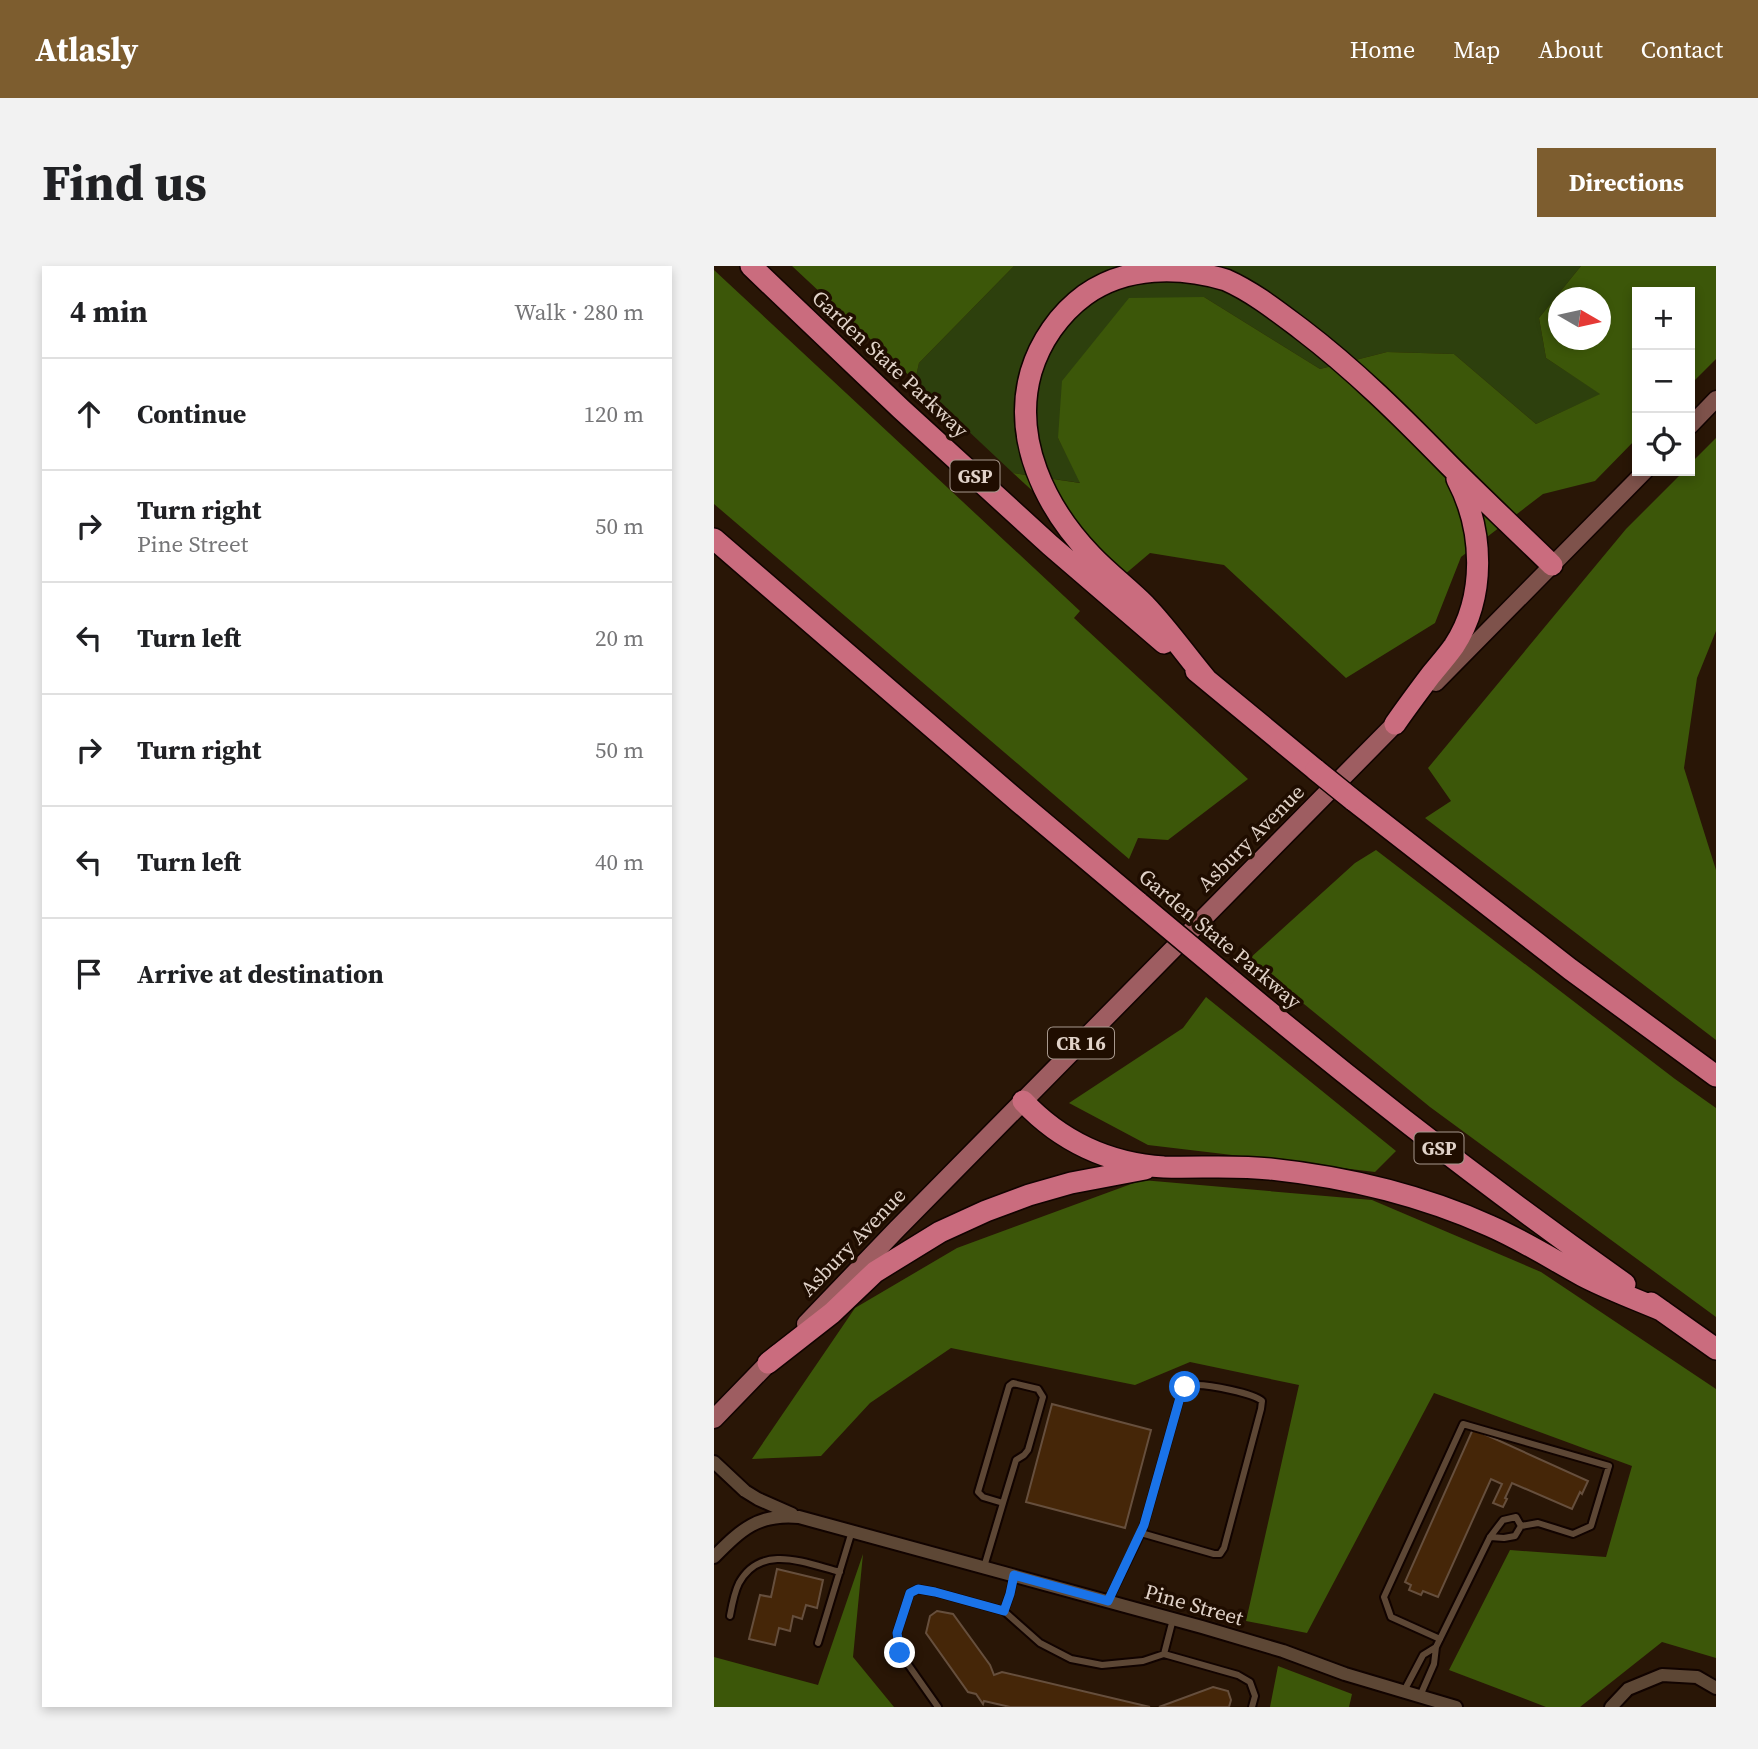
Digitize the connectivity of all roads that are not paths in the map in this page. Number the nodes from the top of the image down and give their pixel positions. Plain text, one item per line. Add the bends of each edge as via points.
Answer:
1 (751, 266) edge
2 (1716, 399) edge
3 (1695, 421) edge
4 (1450, 465) junction
5 (1640, 476) edge
6 (714, 539) edge
7 (1552, 565) junction
8 (1206, 679) junction
9 (1395, 724) junction
10 (1716, 1076) edge
11 (1023, 1101) junction
12 (1161, 1167) junction
13 (1661, 1310) junction
14 (1716, 1349) edge
15 (768, 1363) junction
16 (714, 1419) edge
17 (714, 1462) edge
18 (1003, 1503) junction
19 (799, 1517) junction
20 (1521, 1526) junction
21 (852, 1531) junction
22 (1141, 1532) junction
23 (1490, 1537) junction
24 (714, 1557) edge
25 (984, 1567) junction
26 (840, 1572) junction
27 (1014, 1575) junction
28 (1108, 1601) junction
29 (1004, 1611) junction
30 (730, 1616) dead end
31 (1173, 1619) junction
32 (1440, 1639) junction
33 (818, 1643) dead end
34 (1436, 1647) junction
35 (1164, 1654) junction
36 (1716, 1688) edge
37 (1404, 1692) junction
38 (1420, 1696) junction
39 (938, 1707) edge
40 (1252, 1707) edge
41 (1455, 1707) edge
42 (1611, 1707) edge

1 - 8 highway, Garden State Parkway / GSP via 981,482
2 - 3 main road
4 - 7 highway
4 - 8 highway via 1321,345 1226,280 1195,271 1151,269 1121,275 1083,297 1049,333 1034,363 1025,411 1030,452 1051,501 1076,537 1146,606
4 - 9 highway via 1475,531 1478,565 1474,596 1454,645
5 - 7 main road, Asbury Avenue / CR 16
6 - 13 highway, Garden State Parkway / GSP, bridge via 1284,1025 1445,1152
7 - 9 main road, Asbury Avenue / CR 16
8 - 10 highway, Garden State Parkway / GSP, bridge via 1570,969
9 - 11 main road, Asbury Avenue / CR 16
11 - 12 highway via 1044,1122 1083,1147
11 - 15 main road, Asbury Avenue / CR 16
12 - 13 highway via 1268,1169 1400,1193 1489,1226
12 - 15 highway via 1050,1189 940,1232 875,1272
13 - 14 highway, Garden State Parkway / GSP
15 - 16 main road, Asbury Avenue / CR 16
17 - 19 street, Pine Street via 758,1499
18 - 18 lane via 978,1492 1013,1383 1038,1389 1043,1397 1028,1450 1016,1460
18 - 25 lane
19 - 21 street, Pine Street
19 - 24 street, Pine Street via 756,1522
20 - 23 lane via 1515,1536
20 - 23 lane via 1516,1517 1503,1520
20 - 32 lane via 1538,1523 1573,1534 1591,1526 1609,1466 1463,1424 1384,1597 1391,1616
21 - 25 street, Pine Street
21 - 26 lane
22 - 22 lane via 1185,1387 1230,1390 1262,1401 1220,1554
22 - 28 lane
23 - 32 lane
25 - 27 street, Pine Street
26 - 30 lane via 785,1558 762,1561 750,1567 738,1585
26 - 33 lane
27 - 28 street, Pine Street
27 - 29 lane
28 - 31 street, Pine Street
29 - 35 lane via 1040,1643 1071,1659 1102,1665
29 - 39 lane via 935,1592 918,1589 910,1593 897,1633 900,1653
31 - 35 lane
31 - 37 street, Pine Street
32 - 34 lane
34 - 37 lane via 1423,1655
34 - 38 lane
35 - 40 lane via 1250,1682 1255,1696
36 - 42 street via 1697,1676 1662,1675 1628,1689
37 - 38 street, Pine Street
38 - 41 street, Pine Street

